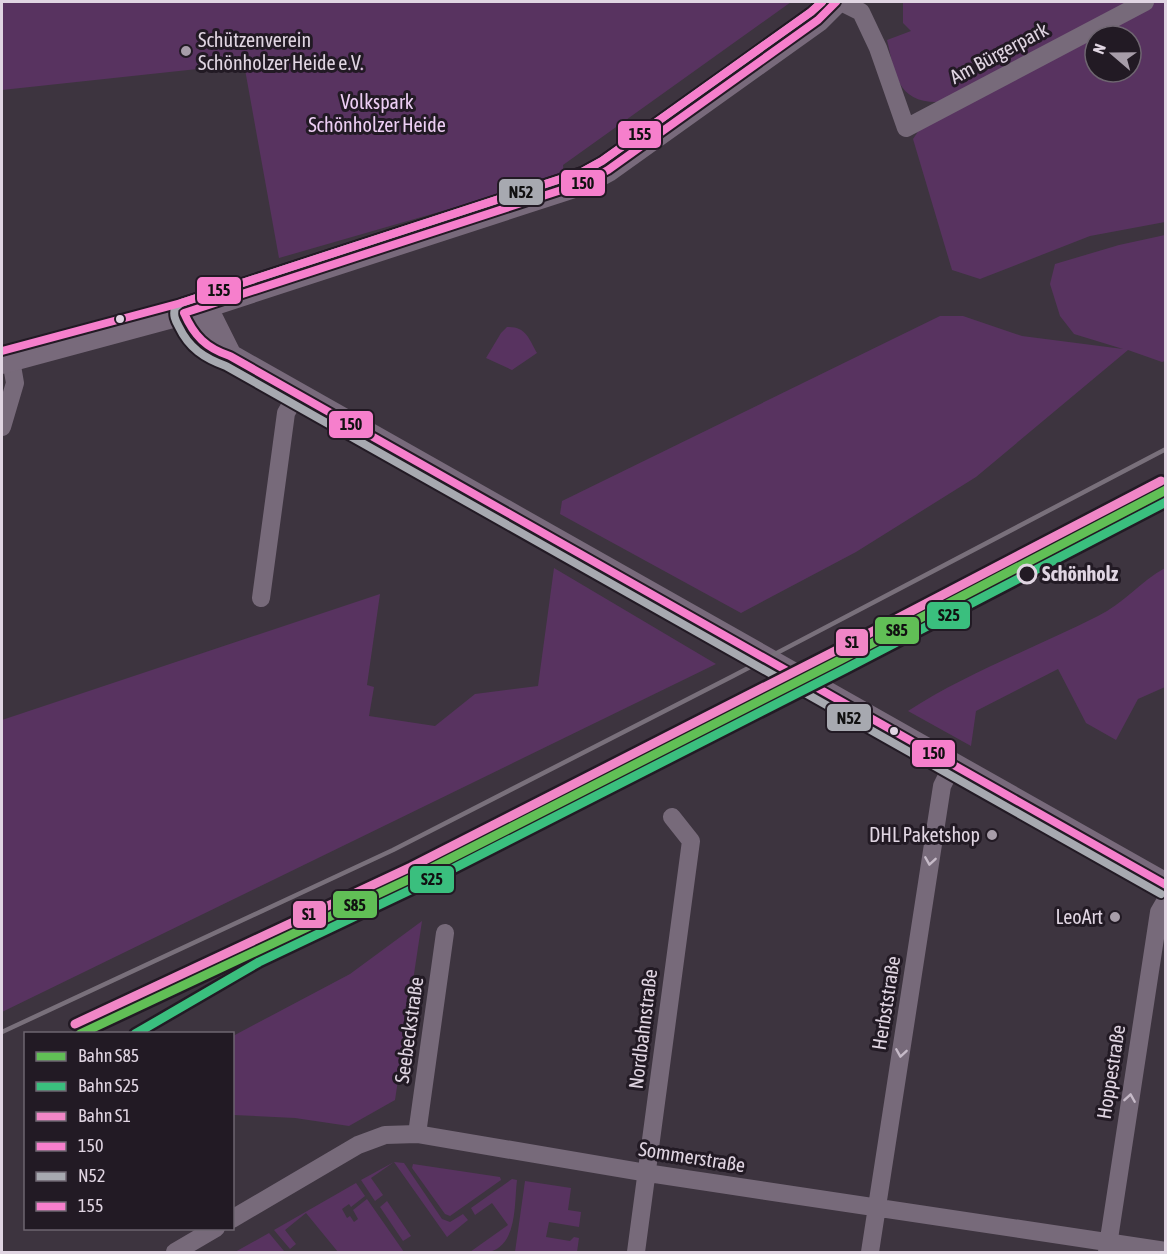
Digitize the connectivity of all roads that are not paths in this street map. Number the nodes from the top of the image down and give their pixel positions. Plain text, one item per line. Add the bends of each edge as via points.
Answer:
1 (836, 2) edge
2 (841, 2) edge
3 (1145, 2) edge
4 (194, 309) junction
5 (6, 361) edge
6 (297, 393) junction
7 (2, 427) edge
8 (261, 598) dead end
9 (953, 764) junction
10 (672, 817) dead end
11 (1166, 885) edge
12 (1166, 900) edge
13 (445, 933) dead end
14 (417, 1134) junction
15 (647, 1173) junction
16 (877, 1208) junction
17 (234, 1218) edge
18 (212, 1230) edge
19 (1108, 1247) edge
20 (1166, 1251) edge
21 (174, 1252) edge
22 (636, 1252) edge
23 (870, 1252) edge

1 - 4 main road via 818,20 586,182
2 - 3 street, Am Bürgerpark via 861,12 906,128
4 - 5 main road
4 - 6 main road via 196,338 211,350 230,356
5 - 7 street via 15,383
6 - 8 street via 286,412
6 - 9 main road
9 - 11 main road
9 -> 16 street, Herbststraße via 942,786
10 - 15 street, Nordbahnstraße via 691,841
19 -> 12 street, Hoppestraße via 1159,912
13 - 14 street, Seebeckstraße
14 - 15 street, Sommerstraße
14 - 17 street, Sommerstraße via 385,1135 358,1145
15 - 16 street, Sommerstraße
15 - 22 street, Nordbahnstraße
16 - 19 street, Sommerstraße
16 - 23 street, Herbststraße
18 - 21 street
19 - 20 street, Sommerstraße

